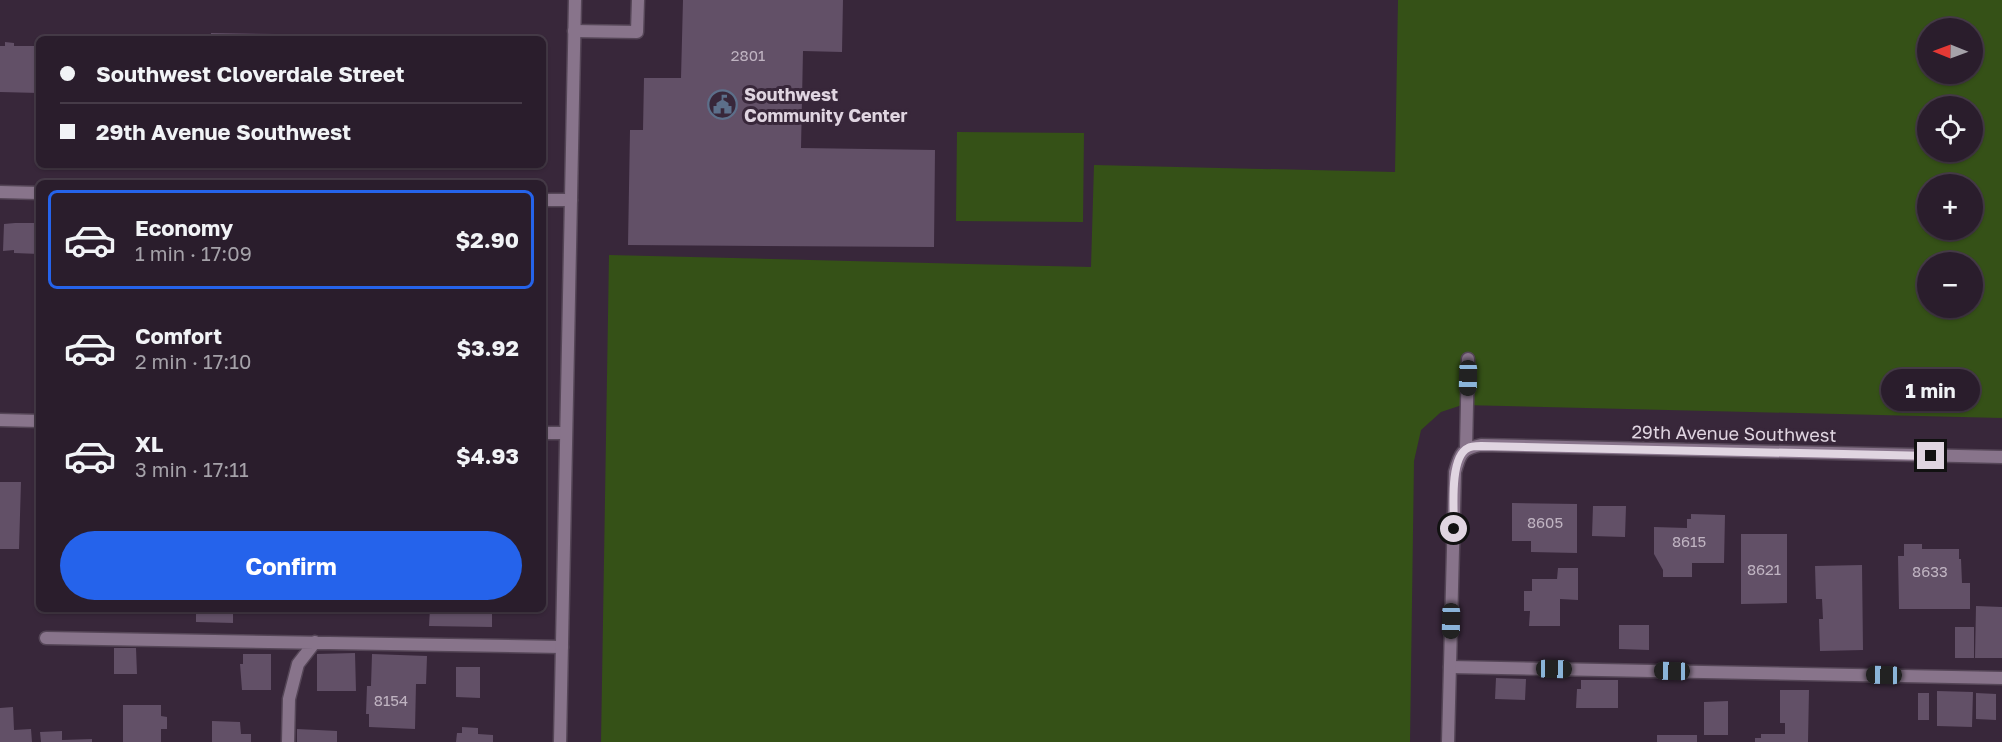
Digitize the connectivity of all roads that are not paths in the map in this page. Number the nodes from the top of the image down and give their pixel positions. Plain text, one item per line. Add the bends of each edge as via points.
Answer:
1 (575, 0) edge
2 (638, 0) edge
3 (574, 31) junction
4 (0, 192) edge
5 (36, 193) edge
6 (546, 200) edge
7 (572, 200) junction
8 (1468, 359) dead end
9 (0, 420) edge
10 (36, 421) edge
11 (546, 433) edge
12 (566, 434) junction
13 (1466, 448) junction
14 (2002, 457) edge
15 (46, 638) dead end
16 (315, 642) junction
17 (562, 647) junction
18 (1450, 667) junction
19 (2002, 678) edge
20 (288, 742) edge
21 (560, 742) edge
22 (1448, 742) edge

1 - 3 street
2 - 3 street via 637,32
3 - 7 street
4 - 5 street
6 - 7 street
7 - 12 street
8 - 13 street
9 - 10 street
11 - 12 street
12 - 17 street
13 - 14 street, 29th Avenue Southwest
13 - 18 street via 1458,458 1455,472
15 - 16 street
16 - 17 street
16 - 20 street via 298,664 290,699
17 - 21 street
18 - 19 street
18 - 22 street

